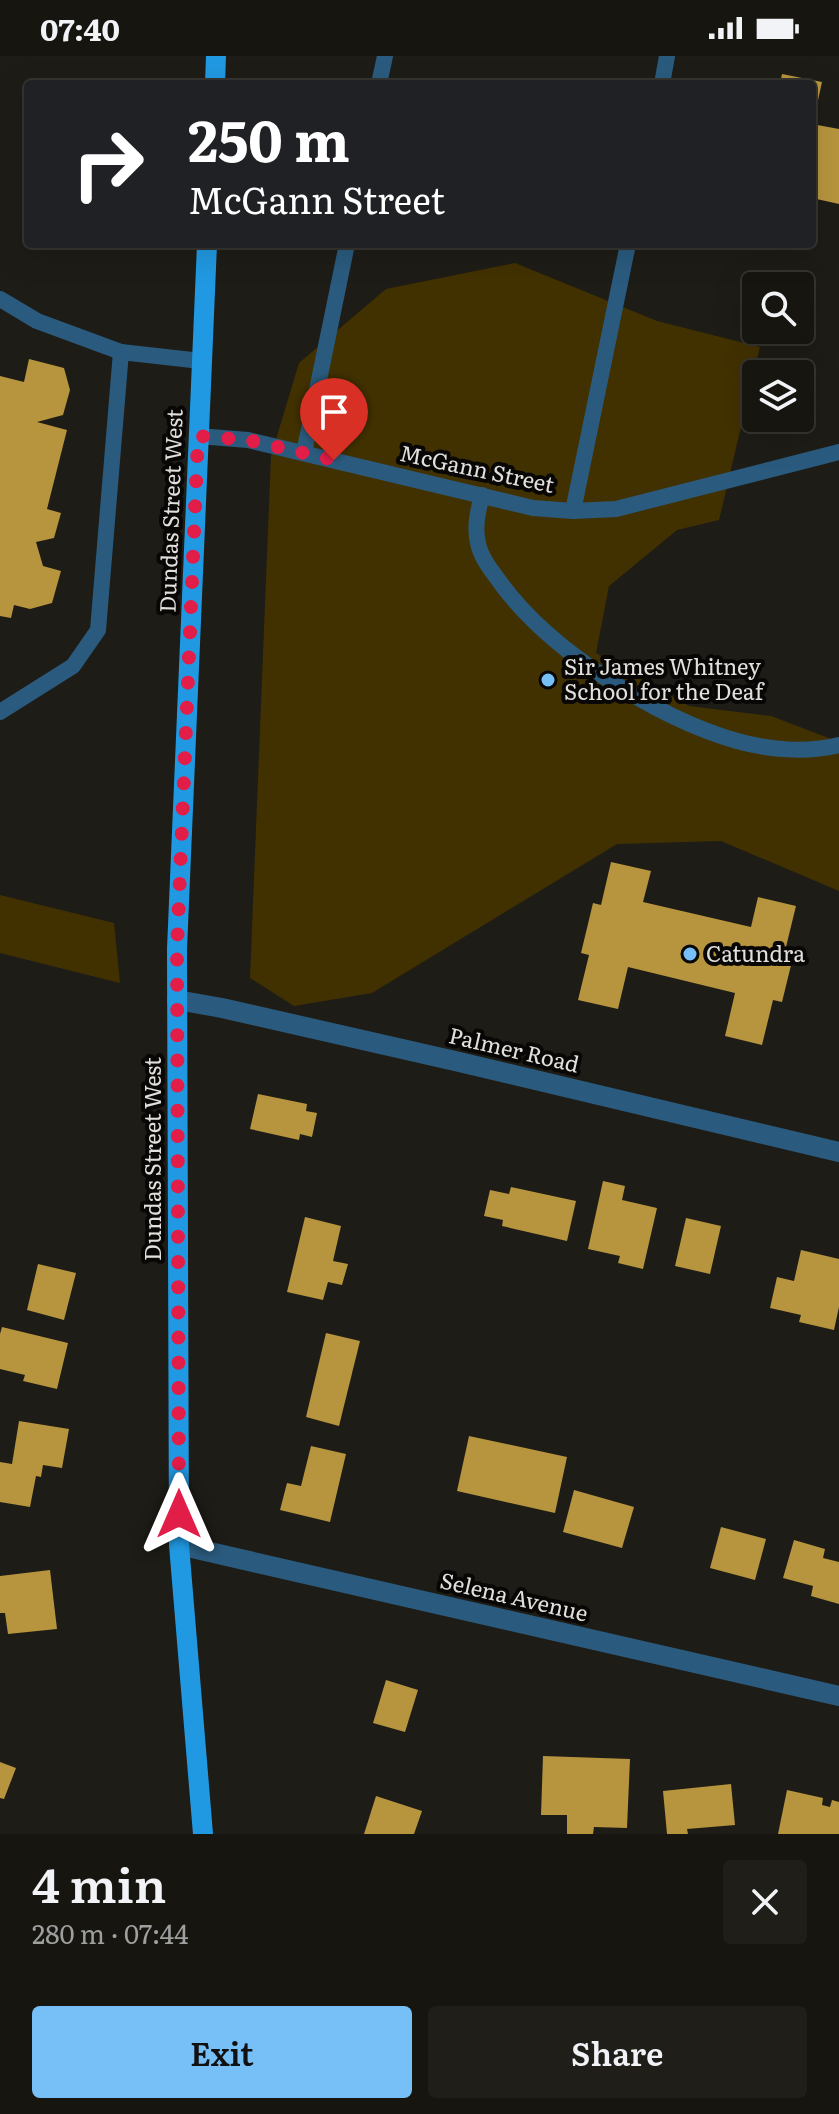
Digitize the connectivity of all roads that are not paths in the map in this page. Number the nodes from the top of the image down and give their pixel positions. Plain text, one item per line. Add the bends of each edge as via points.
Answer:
1 (216, 56) edge
2 (385, 56) edge
3 (667, 56) edge
4 (215, 80) edge
5 (380, 80) edge
6 (663, 80) edge
7 (207, 248) edge
8 (346, 248) edge
9 (627, 248) edge
10 (0, 299) edge
11 (121, 352) junction
12 (201, 361) junction
13 (198, 436) junction
14 (839, 452) edge
15 (304, 453) junction
16 (482, 495) junction
17 (573, 511) junction
18 (0, 712) edge
19 (839, 745) edge
20 (177, 1000) junction
21 (839, 1152) edge
22 (179, 1545) junction
23 (839, 1696) edge
24 (203, 1834) edge

1 - 4 main road
2 - 5 lane
3 - 6 lane
7 - 12 main road, Dundas Street West
8 - 15 lane
9 - 17 lane
10 - 11 lane via 37,321
11 - 12 lane
11 - 18 lane via 98,630 73,666
12 - 13 main road, Dundas Street West
13 - 15 lane, McGann Street
13 - 20 main road, Dundas Street West
14 - 17 lane, McGann Street via 616,509
15 - 16 lane, McGann Street
16 - 17 lane, McGann Street
16 - 19 lane via 476,520 488,567 515,603 618,686 676,717 738,741 792,750
20 - 21 street, Palmer Road
20 - 22 main road, Dundas Street West
22 - 23 street, Selena Avenue
22 - 24 main road, Dundas Street West

